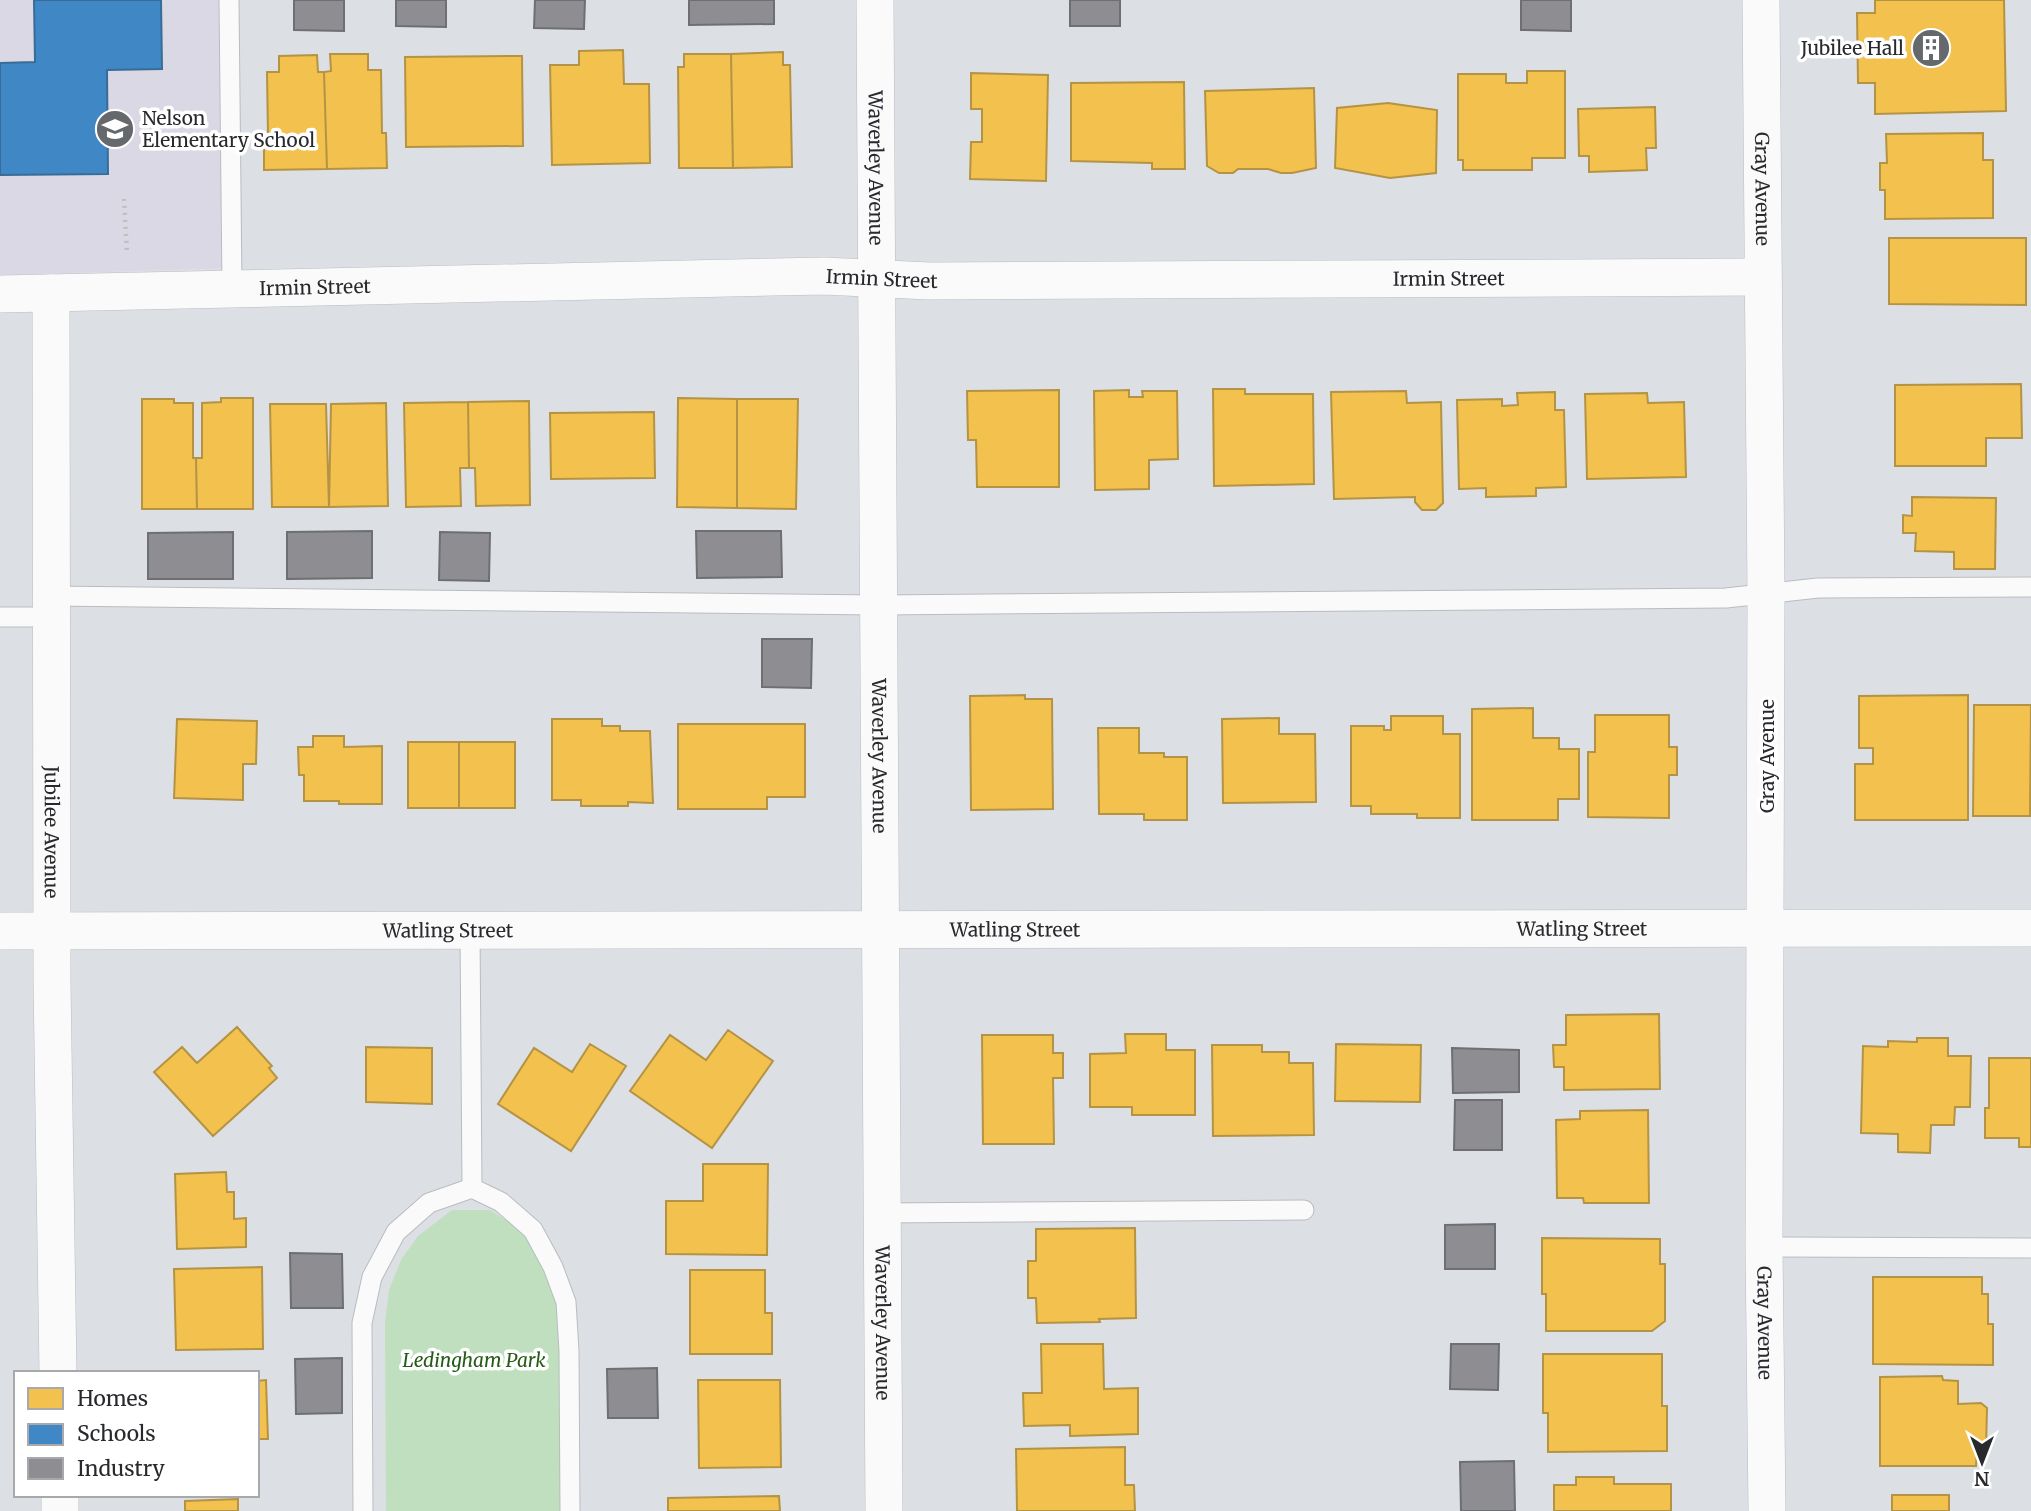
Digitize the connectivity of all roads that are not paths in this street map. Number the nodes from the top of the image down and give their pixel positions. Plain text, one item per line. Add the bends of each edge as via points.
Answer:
1 (229, 0) edge
2 (875, 0) edge
3 (1760, 0) edge
4 (1762, 277) junction
5 (876, 278) junction
6 (232, 288) junction
7 (0, 293) edge
8 (51, 293) junction
9 (2031, 587) edge
10 (1766, 593) junction
11 (879, 605) junction
12 (51, 606) junction
13 (0, 617) edge
14 (2031, 928) edge
15 (880, 929) junction
16 (1766, 929) junction
17 (470, 930) junction
18 (0, 931) edge
19 (53, 932) junction
20 (472, 1188) junction
21 (1304, 1210) dead end
22 (882, 1213) junction
23 (1764, 1247) junction
24 (2031, 1248) edge
25 (58, 1371) edge
26 (363, 1511) edge
27 (570, 1511) edge
28 (884, 1511) edge
29 (1767, 1511) edge

1 - 6 lane
2 - 5 street, Waverley Avenue
3 - 4 street, Gray Avenue
4 - 5 street, Irmin Street
4 - 10 street, Gray Avenue
5 - 6 street, Irmin Street
5 - 11 street, Waverley Avenue
6 - 8 street, Irmin Street
7 - 8 street, Irmin Street
8 - 12 street, Jubilee Avenue
9 - 10 lane via 1818,588
10 - 11 lane via 1726,598
10 - 16 street, Gray Avenue
11 - 12 lane
11 - 15 street, Waverley Avenue
12 - 13 lane
12 - 19 street, Jubilee Avenue
14 - 16 street, Watling Street
15 - 16 street, Watling Street
15 - 17 street, Watling Street
15 - 22 street, Waverley Avenue
16 - 23 street, Gray Avenue
17 - 19 street, Watling Street
17 - 20 lane
18 - 19 street, Watling Street
19 - 25 street, Jubilee Avenue
20 - 26 lane via 429,1203 396,1232 372,1277 362,1323
20 - 27 lane via 501,1202 533,1230 566,1302
21 - 22 lane
22 - 28 street, Waverley Avenue
23 - 24 lane
23 - 29 street, Gray Avenue

